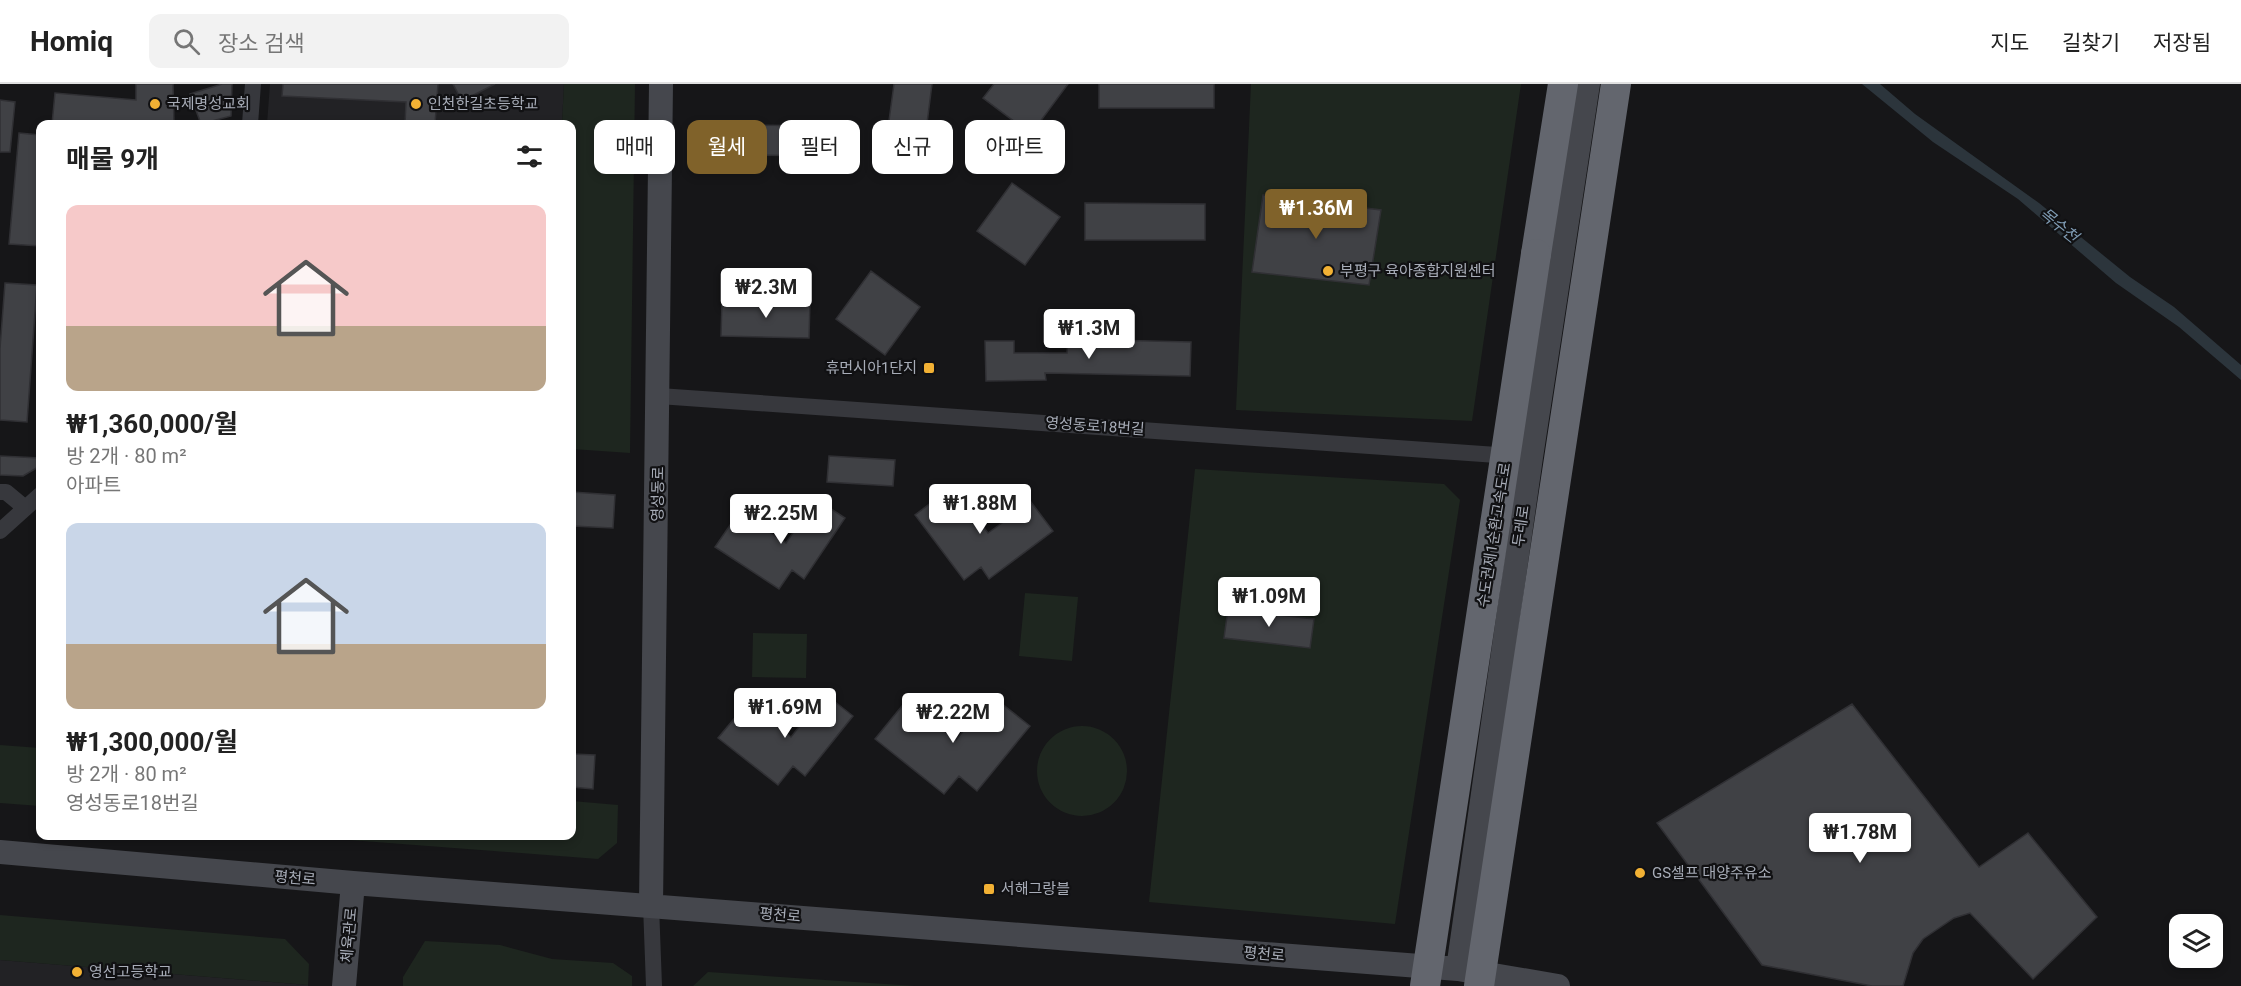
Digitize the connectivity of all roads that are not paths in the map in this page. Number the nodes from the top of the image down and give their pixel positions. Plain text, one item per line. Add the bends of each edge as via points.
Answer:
1 (253, 84) edge
2 (661, 84) edge
3 (1563, 84) edge
4 (1588, 84) edge
5 (1616, 84) edge
6 (250, 120) edge
7 (659, 396) junction
8 (1531, 457) junction
9 (0, 492) edge
10 (36, 498) edge
11 (24, 507) junction
12 (0, 531) edge
13 (0, 852) edge
14 (353, 883) junction
15 (651, 905) junction
16 (1468, 978) edge
17 (344, 986) edge
18 (654, 986) edge
19 (1425, 986) edge
20 (1558, 986) edge

1 - 6 street
2 - 7 street, 영성동로
3 - 19 highway, 수도권제1순환고속도로, bridge
4 - 8 street, 두레로
5 - 16 highway, bridge
7 - 8 street, 영성동로18번길
7 - 15 street, 영성동로
8 - 16 street, 두레로
9 - 11 street via 6,492
10 - 11 street
11 - 12 street
13 - 14 street, 평천로
14 - 15 street, 평천로
14 - 17 street, 체육관로
15 - 16 street, 평천로
15 - 18 street
16 - 20 street, 평천로

